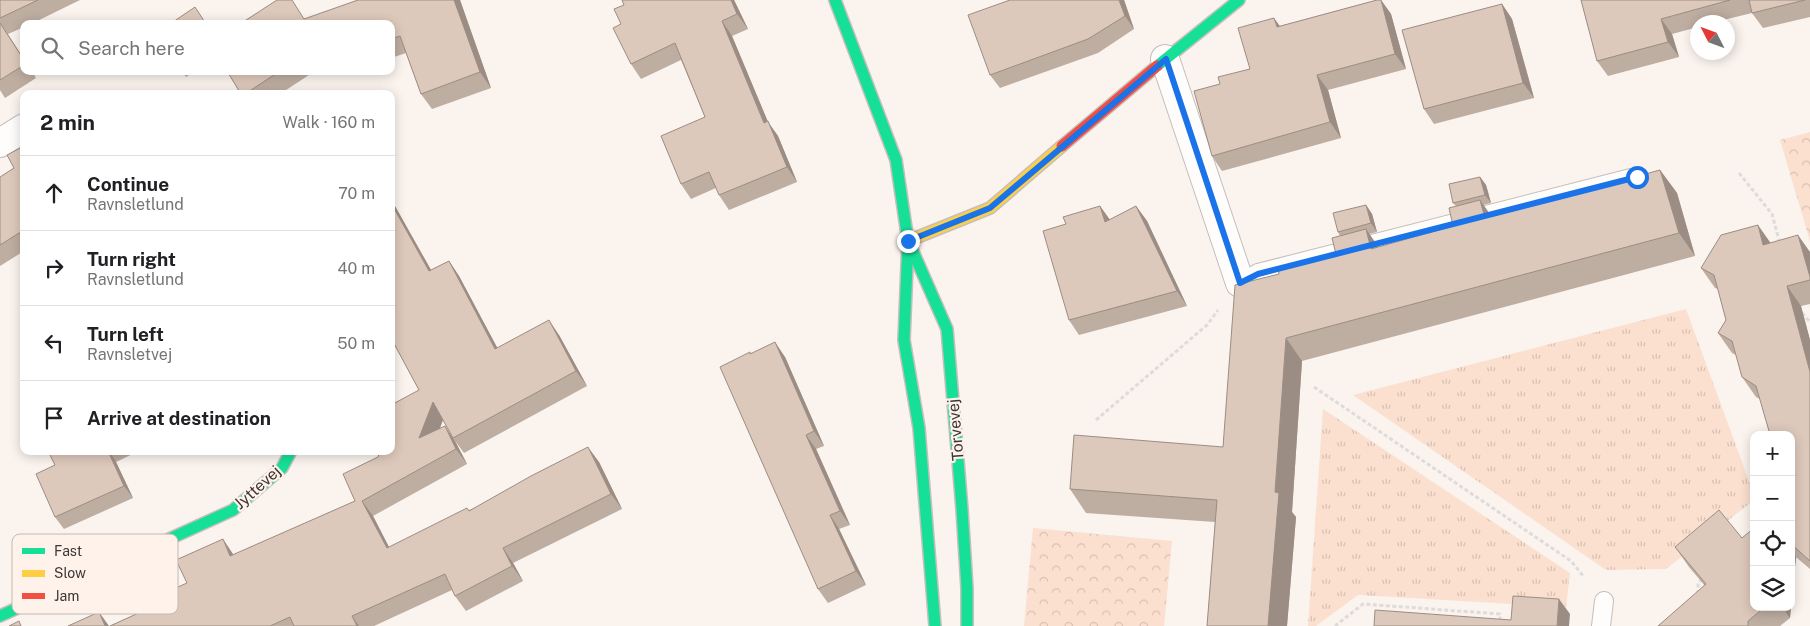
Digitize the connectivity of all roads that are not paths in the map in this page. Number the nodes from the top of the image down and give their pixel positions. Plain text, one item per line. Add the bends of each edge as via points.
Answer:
1 (835, 0) edge
2 (1239, 0) edge
3 (1166, 59) junction
4 (20, 130) edge
5 (0, 143) edge
6 (1637, 177) edge
7 (908, 241) junction
8 (1240, 283) joint
9 (289, 455) edge
10 (178, 535) edge
11 (1604, 600) road end
12 (12, 611) edge
13 (0, 616) edge
14 (935, 626) edge
15 (966, 626) edge
16 (1601, 626) edge

1 - 7 street, Torvevej via 896,160
2 - 3 street
3 - 7 street via 990,208
3 - 8 street
4 - 5 street
6 - 8 lane via 1258,274
7 - 14 street, Torvevej via 904,340 919,428
7 - 15 street, Torvevej via 947,329 962,509
9 - 10 street, Jyttevej via 282,468 233,510
11 - 16 lane
12 - 13 street, Jyttevej

